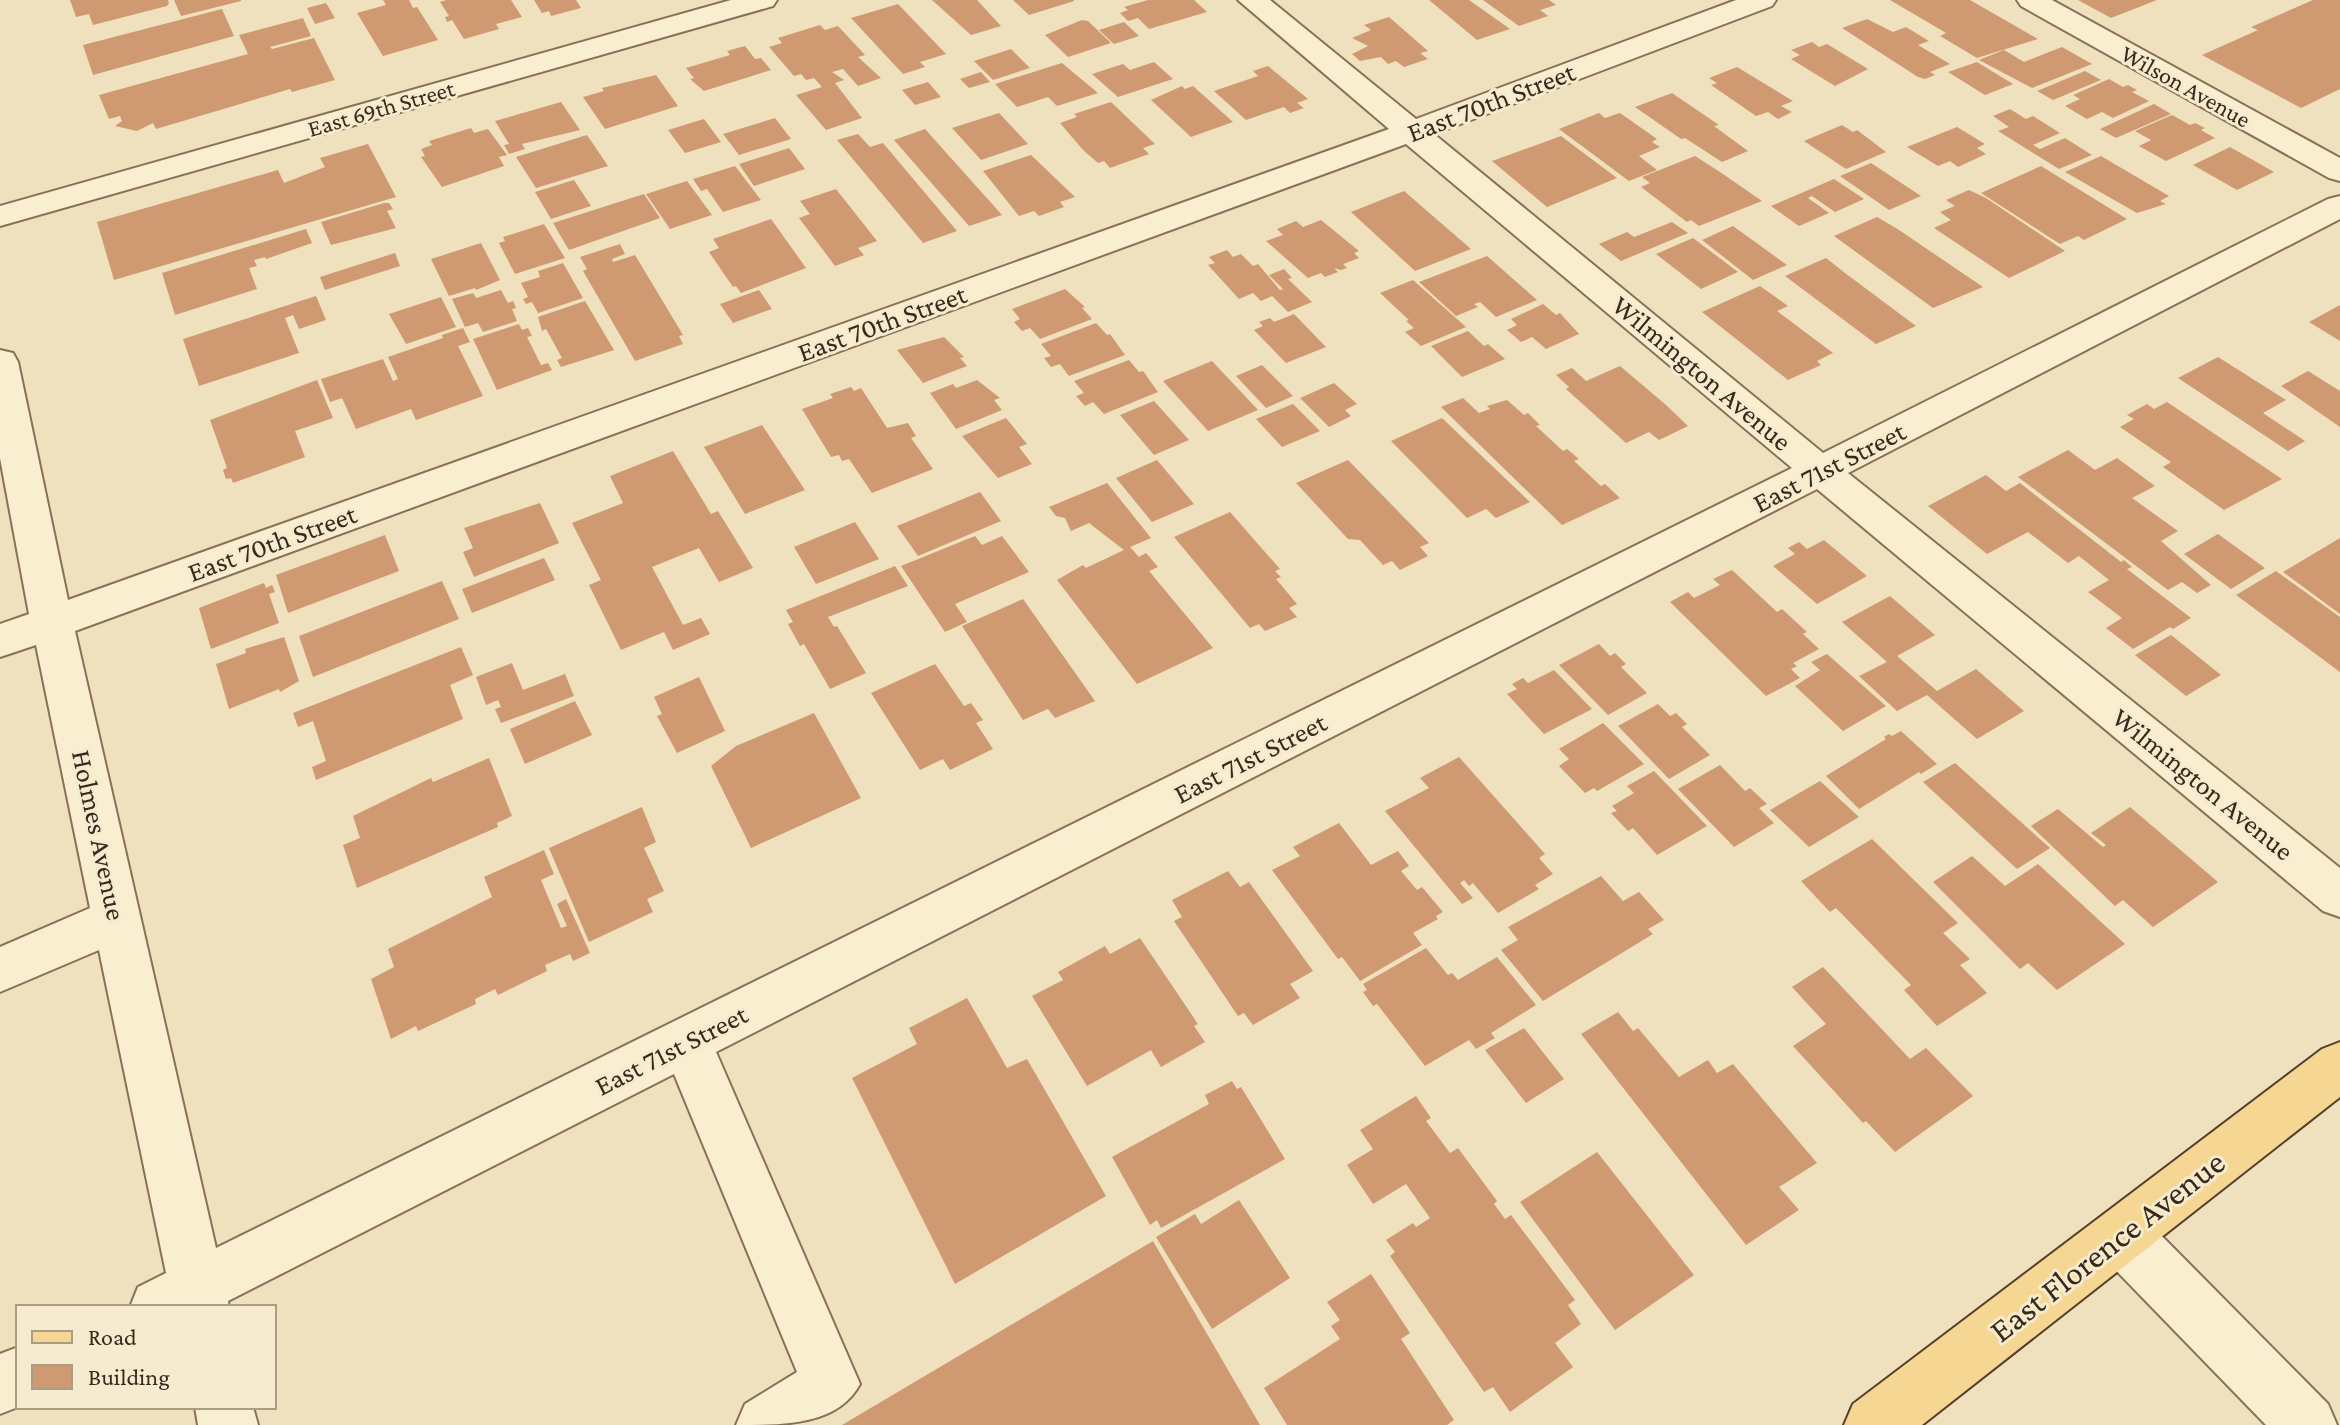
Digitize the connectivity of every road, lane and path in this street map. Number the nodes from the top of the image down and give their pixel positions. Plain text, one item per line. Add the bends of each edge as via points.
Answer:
1 (763, 0) edge
2 (1252, 0) edge
3 (1762, 0) edge
4 (2031, 0) edge
5 (1411, 132) junction
6 (2340, 171) edge
7 (2340, 206) edge
8 (0, 216) edge
9 (0, 362) edge
10 (1820, 471) junction
11 (52, 622) junction
12 (0, 641) edge
13 (2340, 896) edge
14 (118, 919) junction
15 (0, 970) edge
16 (685, 1043) junction
17 (2340, 1066) edge
18 (2122, 1236) junction
19 (185, 1301) edge
20 (766, 1425) edge
21 (1874, 1425) edge
22 (2307, 1425) edge

1 - 8 street, East 69th Street
2 - 5 street, Wilmington Avenue
3 - 5 street, East 70th Street
4 - 6 street, Wilson Avenue
5 - 10 street, Wilmington Avenue
5 - 11 street, East 70th Street
7 - 10 street, East 71st Street
9 - 11 street, Holmes Avenue
10 - 13 street, Wilmington Avenue
10 - 16 street, East 71st Street
11 - 12 street, East 70th Street
11 - 14 street, Holmes Avenue
14 - 15 street
14 - 19 street, Holmes Avenue
16 - 19 street, East 71st Street
16 - 20 street via 831,1384
17 - 18 main road, East Florence Avenue
18 - 21 main road, East Florence Avenue
18 - 22 street

